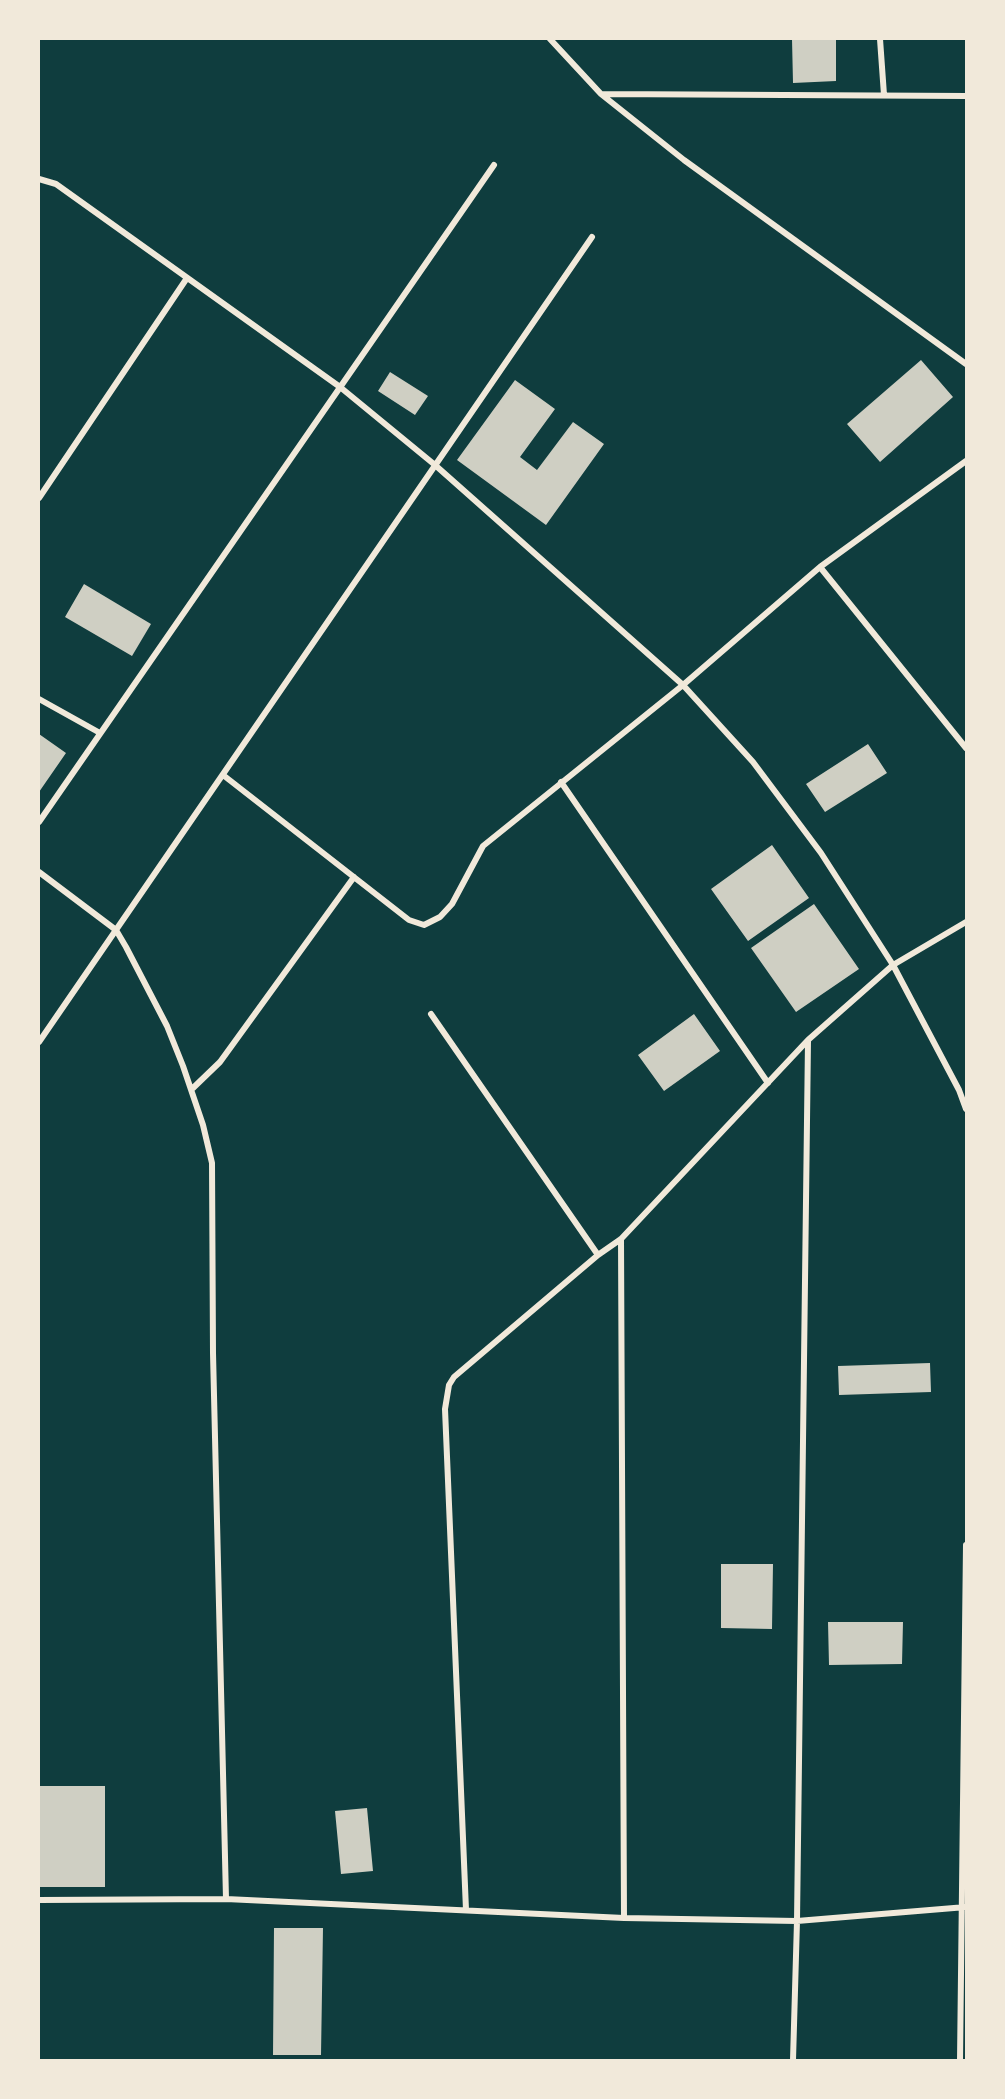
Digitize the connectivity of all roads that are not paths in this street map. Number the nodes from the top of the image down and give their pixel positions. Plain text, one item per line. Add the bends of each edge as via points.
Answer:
1 (550, 39) edge
2 (880, 39) edge
3 (602, 94) junction
4 (884, 95) junction
5 (966, 96) edge
6 (494, 165) dead end
7 (39, 179) edge
8 (592, 237) dead end
9 (187, 278) junction
10 (966, 364) edge
11 (340, 387) junction
12 (966, 461) edge
13 (435, 465) junction
14 (39, 498) edge
15 (820, 567) junction
16 (683, 685) junction
17 (39, 699) edge
18 (100, 733) junction
19 (966, 748) edge
20 (223, 775) junction
21 (561, 782) junction
22 (39, 822) edge
23 (39, 872) edge
24 (354, 877) junction
25 (966, 922) edge
26 (116, 930) junction
27 (893, 965) junction
28 (431, 1014) dead end
29 (808, 1040) junction
30 (39, 1042) edge
31 (768, 1083) junction
32 (192, 1089) junction
33 (966, 1109) edge
34 (621, 1239) junction
35 (598, 1255) junction
36 (966, 1545) edge
37 (226, 1899) junction
38 (39, 1900) edge
39 (963, 1907) edge
40 (466, 1910) junction
41 (624, 1918) junction
42 (797, 1921) junction
43 (793, 2060) edge
44 (960, 2060) edge

1 - 3 street
2 - 4 street
3 - 4 street
3 - 10 street via 684,160
4 - 5 street
6 - 11 street
7 - 9 street via 56,184
8 - 13 street
9 - 11 street
9 - 14 street
11 - 13 street
11 - 18 street
12 - 15 street
13 - 16 street
13 - 20 street
15 - 16 street
15 - 19 street
16 - 21 street
16 - 27 street via 760,771 821,854
17 - 18 street
18 - 22 street
20 - 24 street
20 - 26 street
21 - 24 street via 483,846 452,904 430,923 409,920
21 - 31 street
23 - 26 street
24 - 32 street via 220,1062
25 - 27 street
26 - 30 street
26 - 32 street via 167,1026
27 - 29 street
27 - 33 street
28 - 35 street
29 - 31 street
29 - 42 street
31 - 34 street
32 - 37 street via 212,1163
34 - 35 street
34 - 41 street
35 - 40 street via 448,1385
36 - 39 street
37 - 38 street
37 - 40 street
39 - 42 street
39 - 44 street
40 - 41 street
41 - 42 street
42 - 43 street

